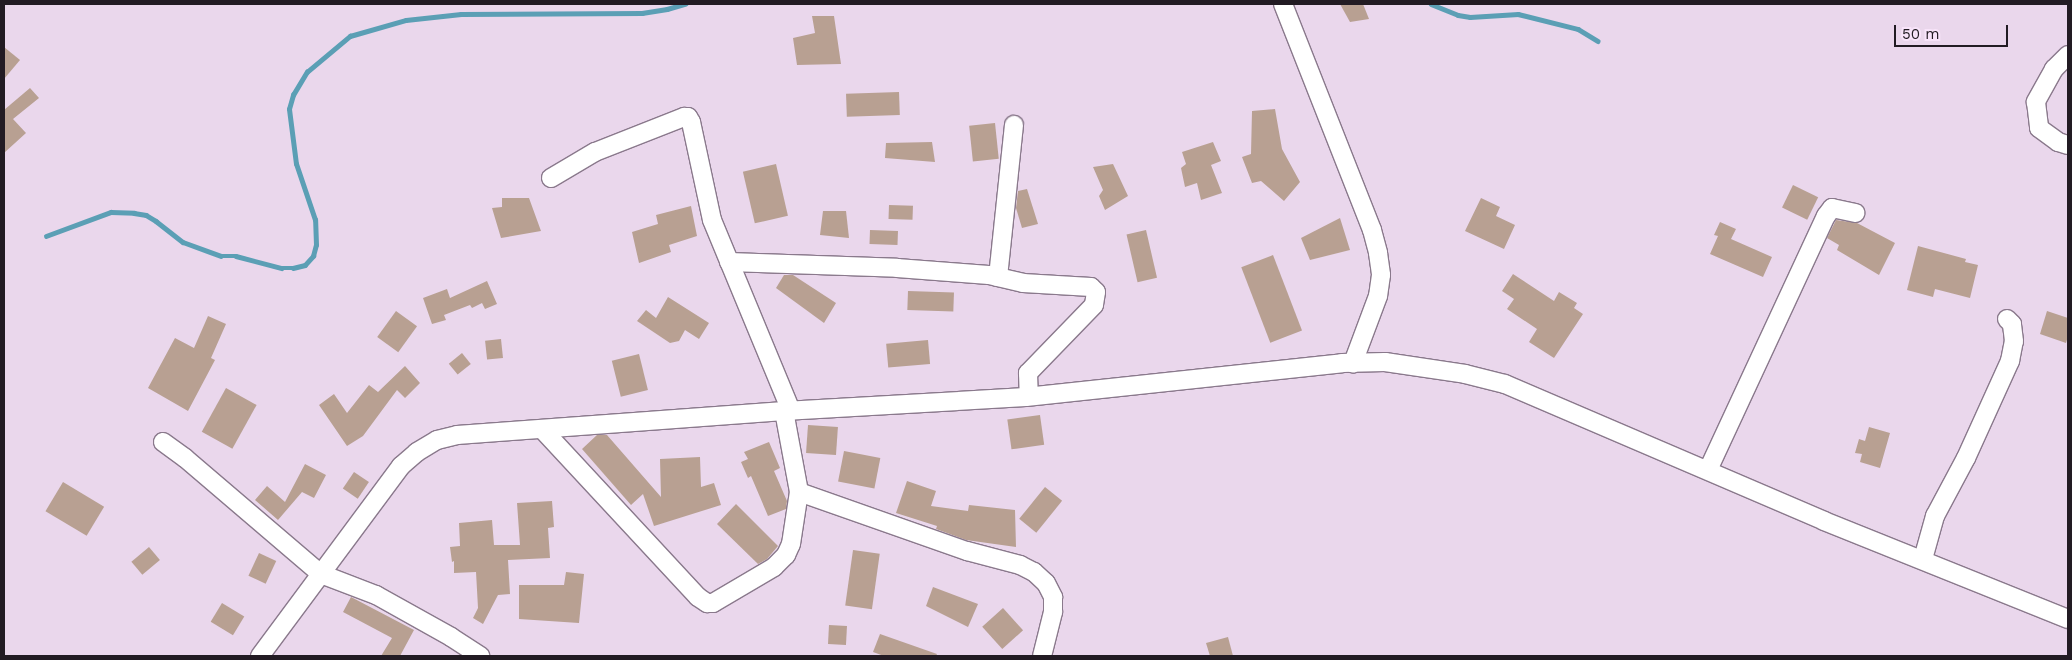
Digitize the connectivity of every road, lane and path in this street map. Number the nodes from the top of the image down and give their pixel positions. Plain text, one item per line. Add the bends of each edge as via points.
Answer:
1 (1283, 4) edge
2 (2068, 55) edge
3 (1014, 125) dead end
4 (2068, 145) edge
5 (551, 178) dead end
6 (1855, 213) dead end
7 (729, 262) junction
8 (998, 277) junction
9 (2007, 319) dead end
10 (1353, 363) junction
11 (1029, 396) junction
12 (788, 411) junction
13 (542, 429) junction
14 (163, 442) dead end
15 (1708, 470) junction
16 (799, 492) junction
17 (1923, 559) junction
18 (320, 574) junction
19 (2068, 619) edge
20 (260, 656) edge
21 (480, 656) edge
22 (1042, 656) edge

1 - 10 street via 1372,230 1378,253 1381,275 1378,296
2 - 4 street via 2054,69 2036,102 2040,128 2058,142
3 - 8 street
5 - 7 street via 595,152 688,118 692,122 712,220
6 - 15 street via 1832,208 1826,216
7 - 8 street via 897,268
7 - 12 street
8 - 11 street via 1023,284 1082,285 1096,292 1091,309 1028,373
9 - 17 street via 2012,324 2014,341 2010,361 1966,458 1935,516
10 - 11 street
10 - 15 street via 1386,362 1425,367 1505,384
11 - 12 street
12 - 13 street
12 - 16 street
13 - 16 street via 707,603 713,603 774,568 786,555 791,544
13 - 18 street via 457,436 437,440 417,452 402,466
14 - 18 street
15 - 17 street via 1824,521
16 - 22 street via 1034,572 1046,583 1053,597 1053,612
17 - 19 street
18 - 20 street
18 - 21 street via 376,595

